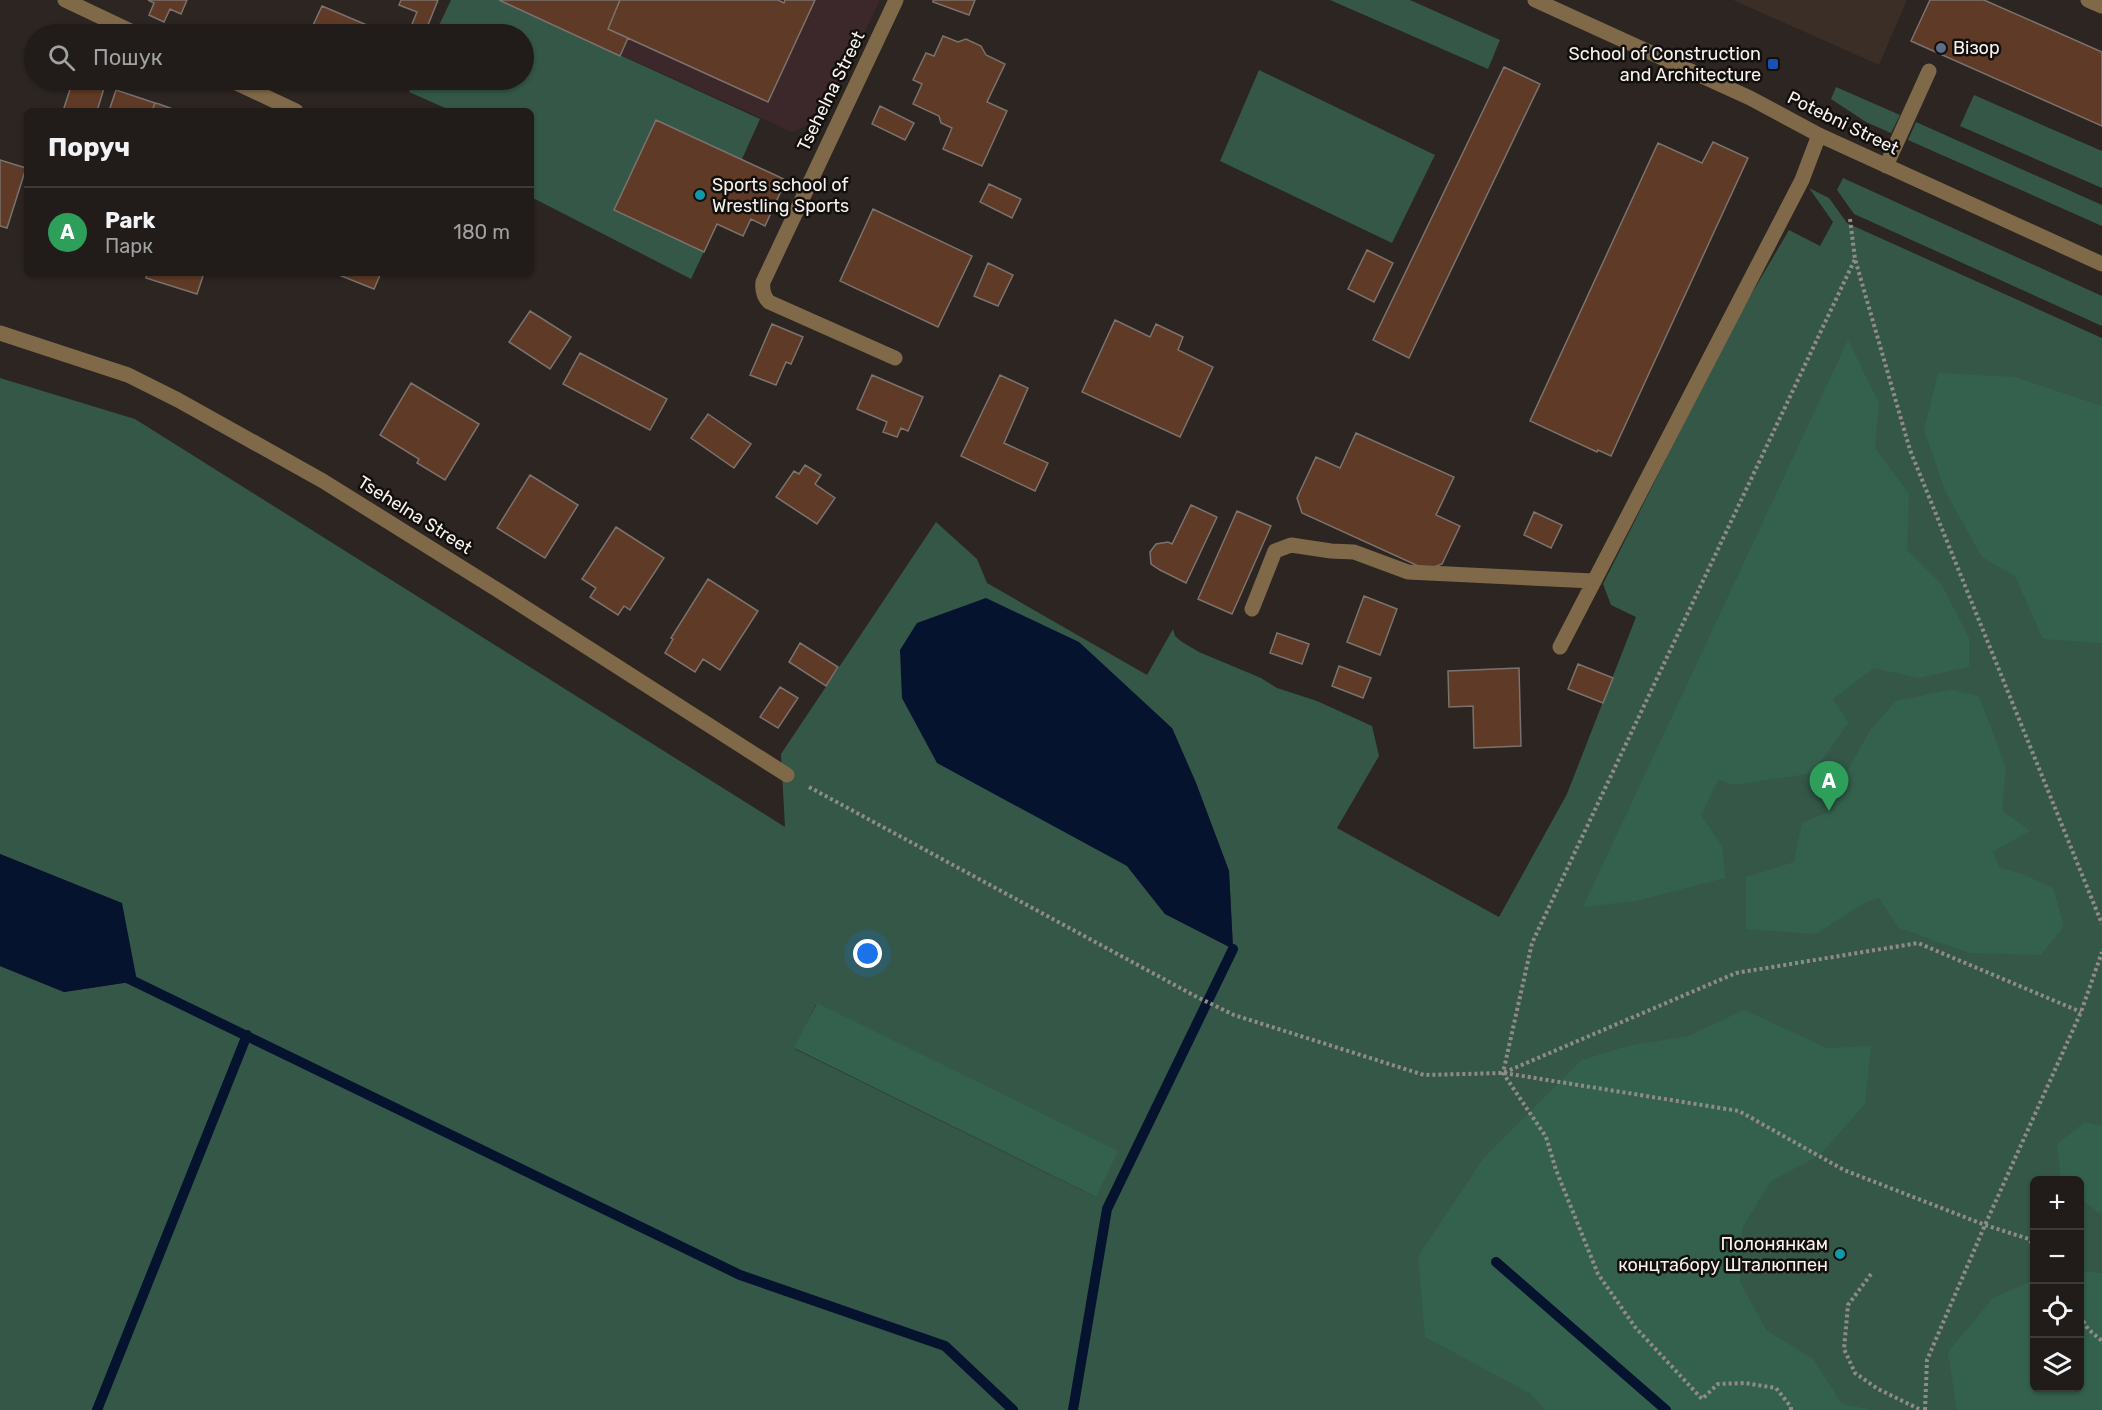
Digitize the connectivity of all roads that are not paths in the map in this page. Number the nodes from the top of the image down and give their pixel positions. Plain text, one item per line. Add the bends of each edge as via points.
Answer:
1 (65, 0) edge
2 (896, 0) edge
3 (2088, 0) edge
4 (1538, 1) edge
5 (2102, 6) edge
6 (116, 24) edge
7 (1929, 71) dead end
8 (251, 90) edge
9 (290, 108) edge
10 (1819, 135) junction
11 (1886, 166) junction
12 (2102, 264) edge
13 (0, 333) edge
14 (895, 358) dead end
15 (1593, 581) junction
16 (1252, 609) dead end
17 (1560, 647) dead end
18 (787, 775) road end

1 - 6 street
2 - 14 street, Tsehelna Street via 767,271 762,289 769,302
3 - 5 street
4 - 10 street, Potebni Street via 1750,98
7 - 11 street
8 - 9 street
10 - 11 street, Potebni Street
10 - 15 street via 1802,180
11 - 12 street, Potebni Street
13 - 18 street, Tsehelna Street via 128,375 323,481
15 - 16 street via 1408,572 1354,552 1291,545 1275,551
15 - 17 street

